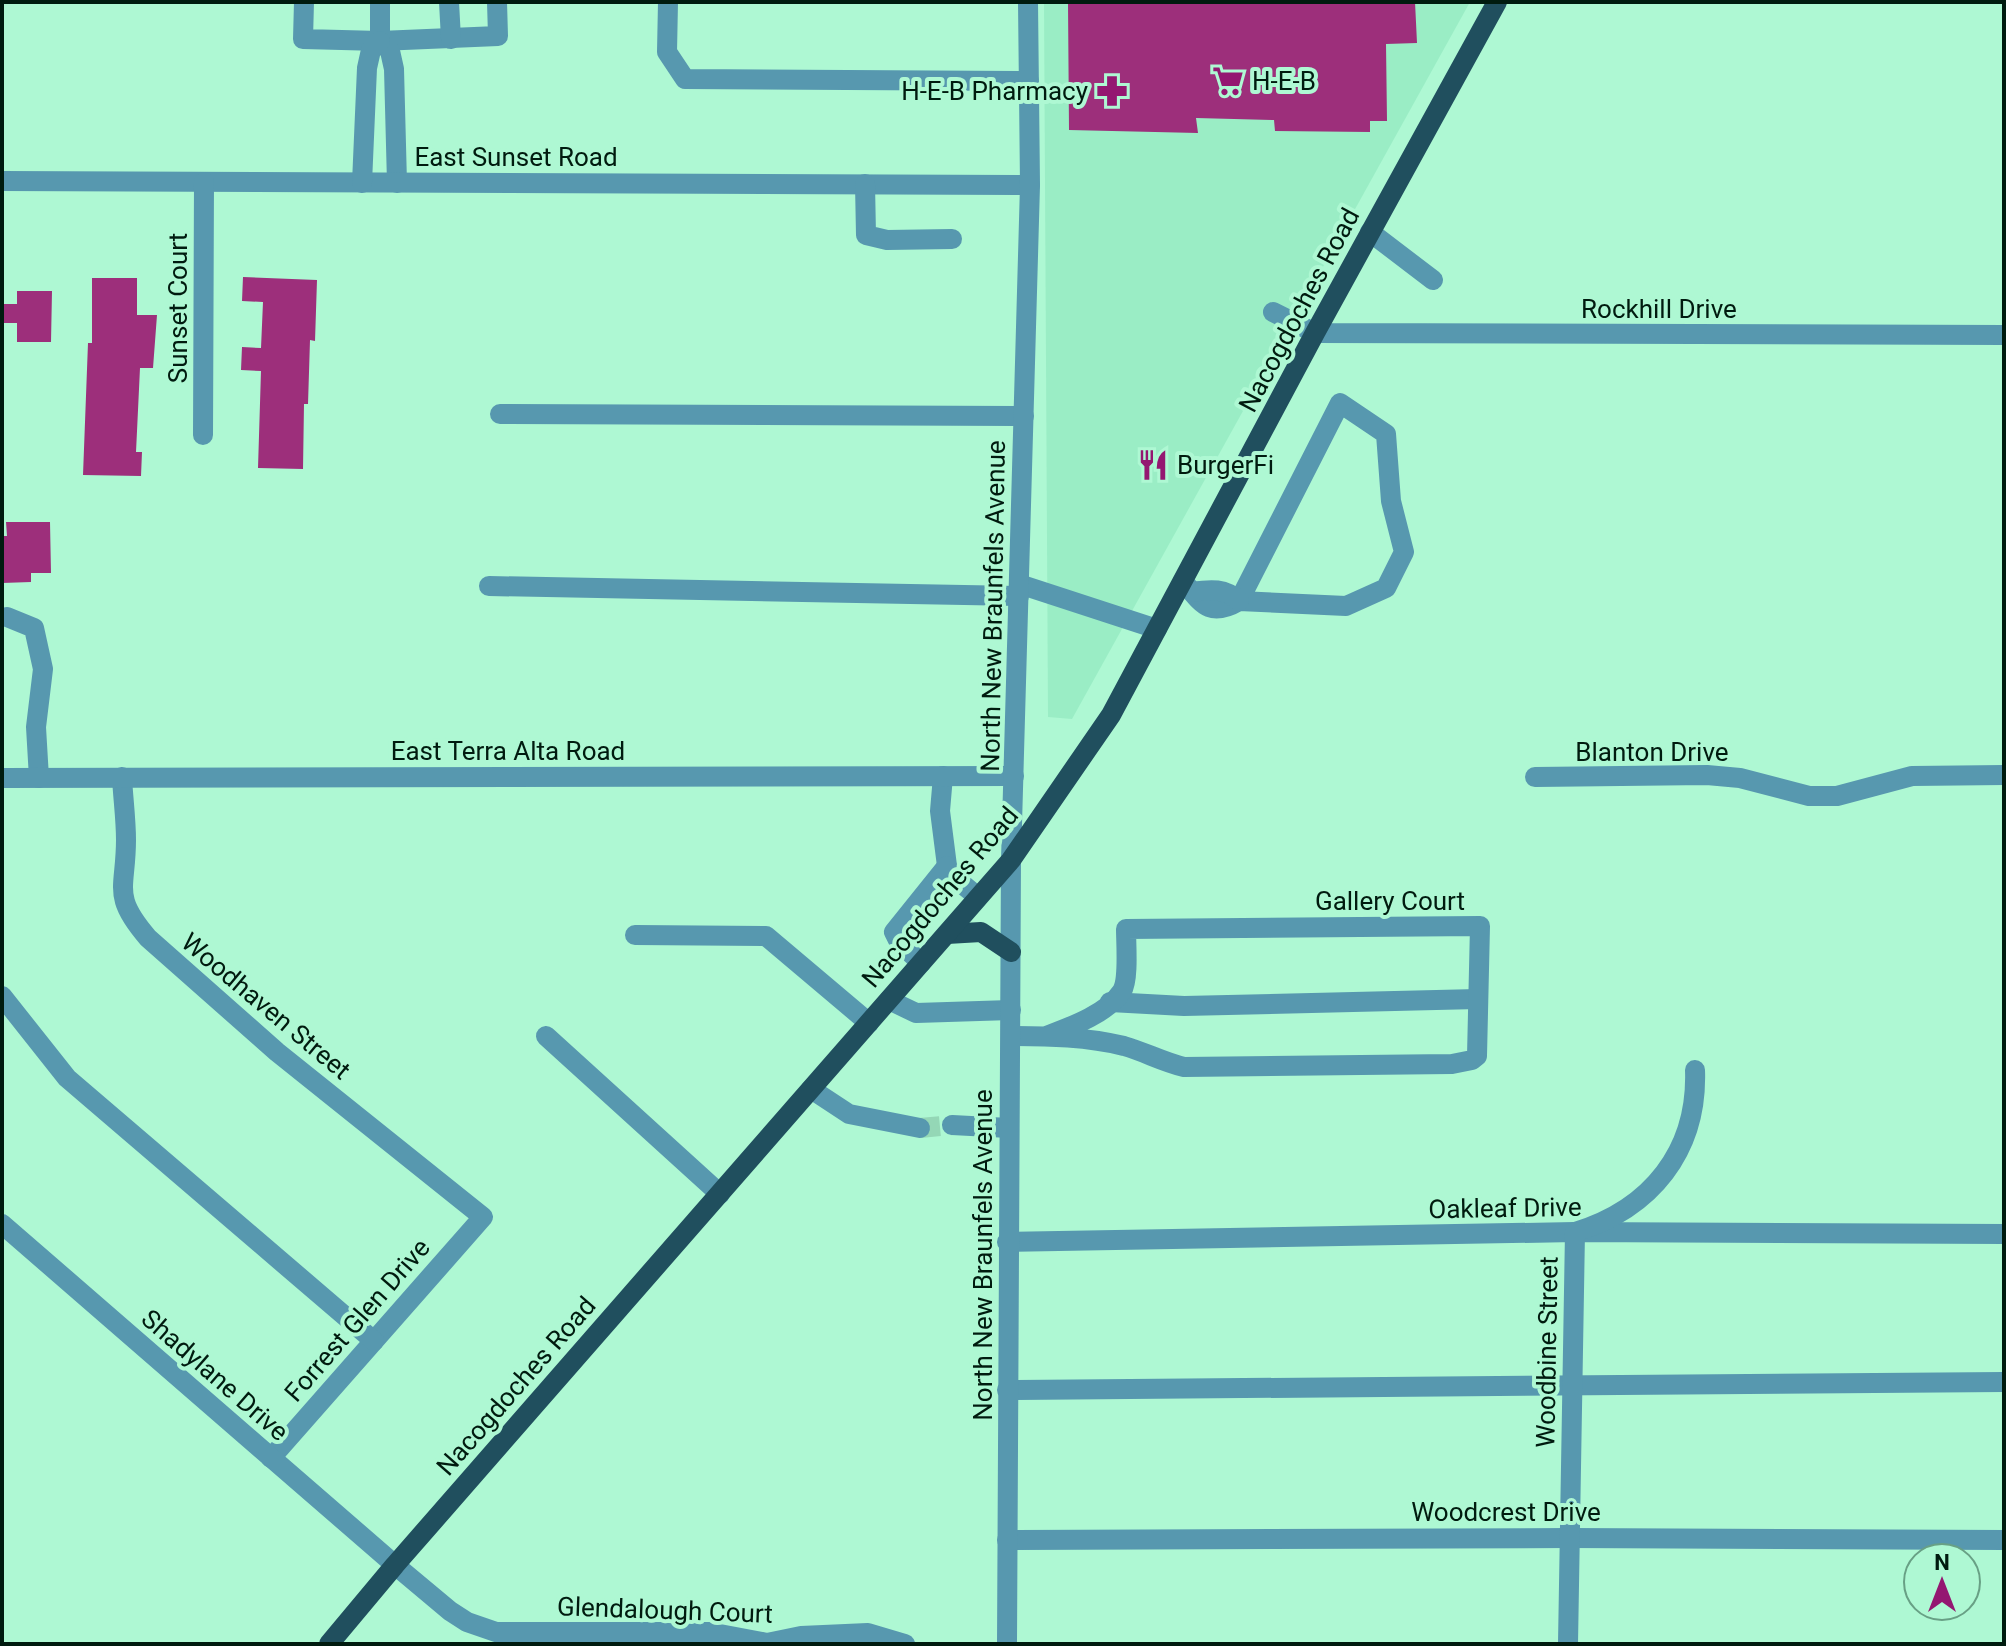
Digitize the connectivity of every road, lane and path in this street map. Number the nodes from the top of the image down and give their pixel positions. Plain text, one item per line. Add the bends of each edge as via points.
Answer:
1 (304, 2) edge
2 (380, 2) edge
3 (449, 2) edge
4 (497, 2) edge
5 (668, 2) edge
6 (1028, 2) edge
7 (1497, 2) edge
8 (451, 39) junction
9 (380, 41) junction
10 (1029, 81) junction
11 (365, 99) junction
12 (395, 100) junction
13 (2, 181) edge
14 (204, 182) junction
15 (362, 183) junction
16 (397, 183) junction
17 (865, 184) junction
18 (1030, 185) junction
19 (1370, 232) junction
20 (952, 239) dead end
21 (1433, 280) dead end
22 (1273, 312) dead end
23 (1315, 333) junction
24 (2004, 335) edge
25 (500, 414) dead end
26 (1024, 416) junction
27 (203, 435) dead end
28 (489, 586) dead end
29 (1187, 586) junction
30 (1019, 590) junction
31 (1239, 601) junction
32 (7, 617) dead end
33 (1157, 629) junction
34 (2004, 775) edge
35 (943, 776) junction
36 (1014, 776) junction
37 (122, 777) junction
38 (1535, 777) dead end
39 (2, 778) edge
40 (39, 778) junction
41 (1011, 860) junction
42 (947, 866) junction
43 (978, 897) junction
44 (947, 934) junction
45 (635, 935) dead end
46 (1011, 952) junction
47 (921, 963) junction
48 (2, 996) edge
49 (1478, 999) junction
50 (889, 1000) junction
51 (1110, 1002) junction
52 (1011, 1010) junction
53 (869, 1023) junction
54 (546, 1036) dead end
55 (1011, 1036) junction
56 (1046, 1036) junction
57 (1695, 1070) dead end
58 (811, 1089) junction
59 (952, 1125) tunnel mouth
60 (920, 1128) tunnel mouth
61 (1009, 1128) junction
62 (720, 1194) junction
63 (483, 1217) joint
64 (2, 1224) edge
65 (1575, 1232) junction
66 (2004, 1234) edge
67 (1007, 1242) junction
68 (374, 1341) junction
69 (2004, 1382) edge
70 (1572, 1386) junction
71 (1007, 1390) junction
72 (271, 1458) junction
73 (1569, 1538) junction
74 (1007, 1540) junction
75 (2004, 1540) edge
76 (395, 1565) junction
77 (329, 1644) edge
78 (905, 1644) edge
79 (1007, 1644) edge
80 (1568, 1644) edge

1 - 9 street via 303,39
2 - 9 street
3 - 8 street
4 - 8 street via 498,36
5 - 10 street via 667,52 685,79
6 - 10 street, North New Braunfels Avenue
7 - 19 main road, Nacogdoches Road
8 - 9 street
9 - 11 street via 371,50
9 - 12 street via 390,51
10 - 18 street, North New Braunfels Avenue
11 - 12 street
11 - 15 street
12 - 16 street
13 - 14 street, East Sunset Road
14 - 15 street, East Sunset Road
14 - 27 street, Sunset Court
15 - 16 street, East Sunset Road
16 - 17 street, East Sunset Road
17 - 18 street, East Sunset Road
17 - 20 street via 866,235 887,240
18 - 26 street, North New Braunfels Avenue
19 - 21 street
19 - 23 main road, Nacogdoches Road
22 - 23 street
23 - 24 street, Rockhill Drive
23 - 29 main road, Nacogdoches Road
25 - 26 street
26 - 30 street, North New Braunfels Avenue
28 - 30 street
29 - 31 street via 1206,607 1226,609
29 - 33 main road, Nacogdoches Road
30 - 33 street
30 - 36 street, North New Braunfels Avenue
31 - 31 street via 1340,403 1386,434 1391,501 1404,552 1386,588 1346,606
32 - 40 street via 34,628 40,647
33 - 41 main road, Nacogdoches Road via 1111,715
34 - 38 street, Blanton Drive via 1912,776 1837,796 1809,796 1707,775
35 - 36 street, East Terra Alta Road
35 - 37 street, East Terra Alta Road
35 - 42 street via 940,811
36 - 41 street, North New Braunfels Avenue
37 - 40 street, East Terra Alta Road
37 - 63 street, Woodhaven Street via 126,840 121,884 135,923 277,1052
39 - 40 street, East Terra Alta Road
41 - 43 main road, Nacogdoches Road
41 - 46 street, North New Braunfels Avenue
42 - 43 street
42 - 47 street via 894,932
43 - 44 main road, Nacogdoches Road
44 - 46 main road via 981,932
44 - 47 main road, Nacogdoches Road
45 - 53 street via 766,936
46 - 52 street, North New Braunfels Avenue
47 - 50 main road, Nacogdoches Road
48 - 68 street via 67,1078
49 - 51 street via 1184,1006
49 - 51 street, Gallery Court via 1480,926 1126,929 1125,981
49 - 56 street, Gallery Court via 1477,1056 1452,1064 1184,1067 1124,1046
50 - 52 street via 916,1013
50 - 53 main road, Nacogdoches Road
51 - 56 street, Gallery Court
52 - 55 street, North New Braunfels Avenue
53 - 58 main road, Nacogdoches Road
54 - 62 street
55 - 56 street, Gallery Court
55 - 61 street, North New Braunfels Avenue
57 - 65 street, Woodbine Street via 1691,1118 1664,1176 1629,1209
58 - 60 street via 849,1114
58 - 62 main road, Nacogdoches Road
59 - 61 street
61 - 67 street, North New Braunfels Avenue
62 - 76 main road, Nacogdoches Road
63 - 68 street, Forrest Glen Drive
64 - 72 street, Shadylane Drive
65 - 66 street, Oakleaf Drive
65 - 67 street, Oakleaf Drive
65 - 70 street, Woodbine Street
67 - 71 street, North New Braunfels Avenue
68 - 72 street, Forrest Glen Drive
69 - 70 street
70 - 71 street
70 - 73 street, Woodbine Street
71 - 74 street, North New Braunfels Avenue
72 - 76 street, Shadylane Drive
73 - 74 street, Woodcrest Drive
73 - 75 street, Woodcrest Drive
73 - 80 street, Woodbine Street
74 - 79 street, North New Braunfels Avenue
76 - 77 main road, Nacogdoches Road
76 - 78 street, Glendalough Court via 459,1617 496,1632 709,1632 767,1643 868,1633

